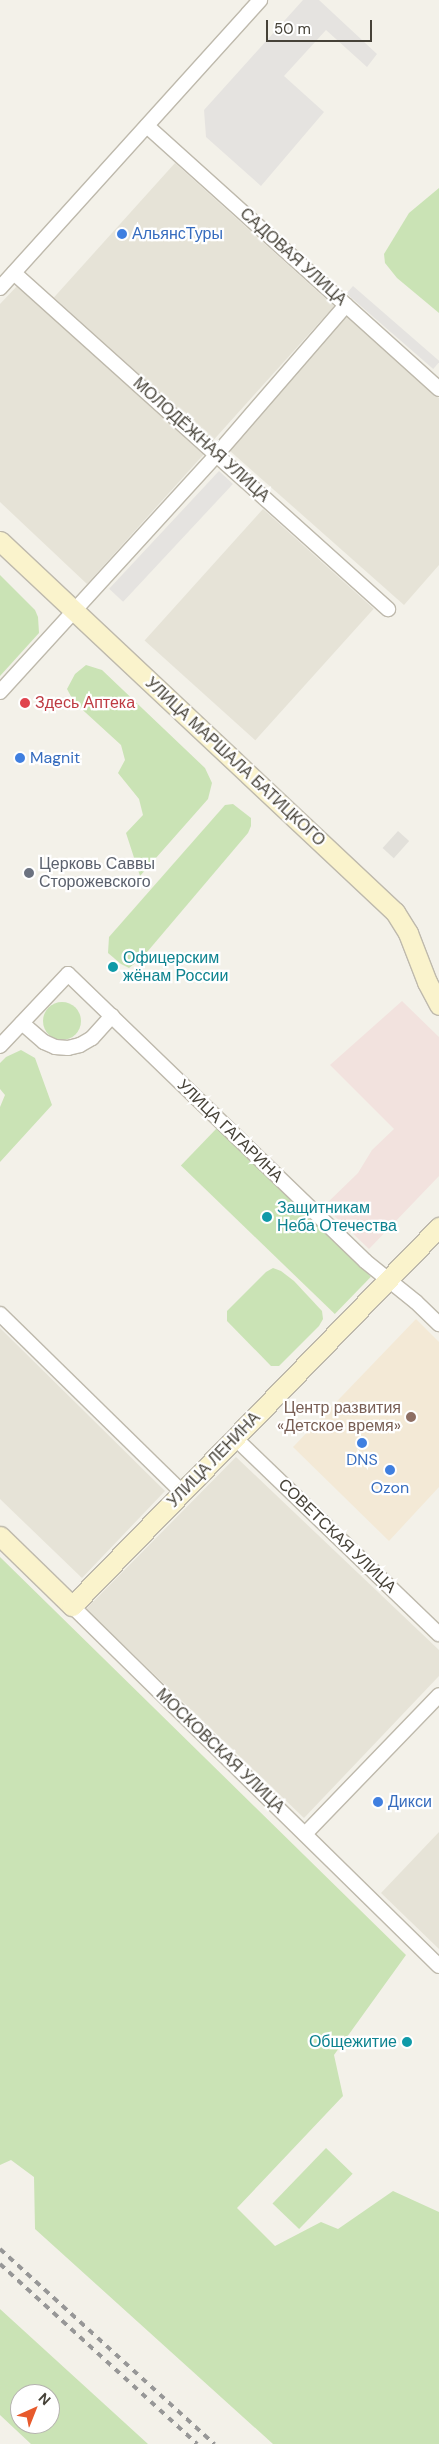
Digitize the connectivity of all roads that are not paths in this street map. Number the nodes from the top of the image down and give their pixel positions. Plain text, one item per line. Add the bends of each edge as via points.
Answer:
1 (260, 0) edge
2 (147, 126) junction
3 (14, 272) junction
4 (0, 288) edge
5 (346, 305) junction
6 (439, 389) edge
7 (217, 454) junction
8 (0, 541) edge
9 (388, 608) dead end
10 (74, 611) junction
11 (0, 692) edge
12 (439, 1005) edge
13 (112, 1016) junction
14 (22, 1023) junction
15 (0, 1046) edge
16 (439, 1227) edge
17 (388, 1280) junction
18 (0, 1314) edge
19 (439, 1324) edge
20 (235, 1438) junction
21 (182, 1492) junction
22 (0, 1536) edge
23 (72, 1606) junction
24 (439, 1634) edge
25 (439, 1694) edge
26 (306, 1834) junction
27 (436, 1956) edge

1 - 2 street
2 - 3 street
2 - 5 street, САДОВАЯ УЛИЦА
3 - 4 street
3 - 7 street, МОЛОДЁЖНАЯ УЛИЦА
5 - 6 street, САДОВАЯ УЛИЦА
5 - 7 street
7 - 9 street, МОЛОДЁЖНАЯ УЛИЦА
7 - 10 street
8 - 10 street, УЛИЦА МАРШАЛА БАТИЦКОГО
10 - 11 street
10 - 12 street, УЛИЦА МАРШАЛА БАТИЦКОГО via 395,912 408,933
13 - 14 street via 92,1038 68,1048 44,1042
13 - 14 street, УЛИЦА ГАГАРИНА via 68,974
13 - 17 street, УЛИЦА ГАГАРИНА
14 - 15 street
16 - 17 street, УЛИЦА ЛЕНИНА
17 - 19 street, УЛИЦА ГАГАРИНА
17 - 20 street, УЛИЦА ЛЕНИНА
18 - 21 street
20 - 21 street, УЛИЦА ЛЕНИНА
20 - 24 street, СОВЕТСКАЯ УЛИЦА
21 - 23 street, УЛИЦА ЛЕНИНА
22 - 23 street, МОСКОВСКАЯ УЛИЦА
23 - 26 street, МОСКОВСКАЯ УЛИЦА
25 - 26 street
26 - 27 street, МОСКОВСКАЯ УЛИЦА

